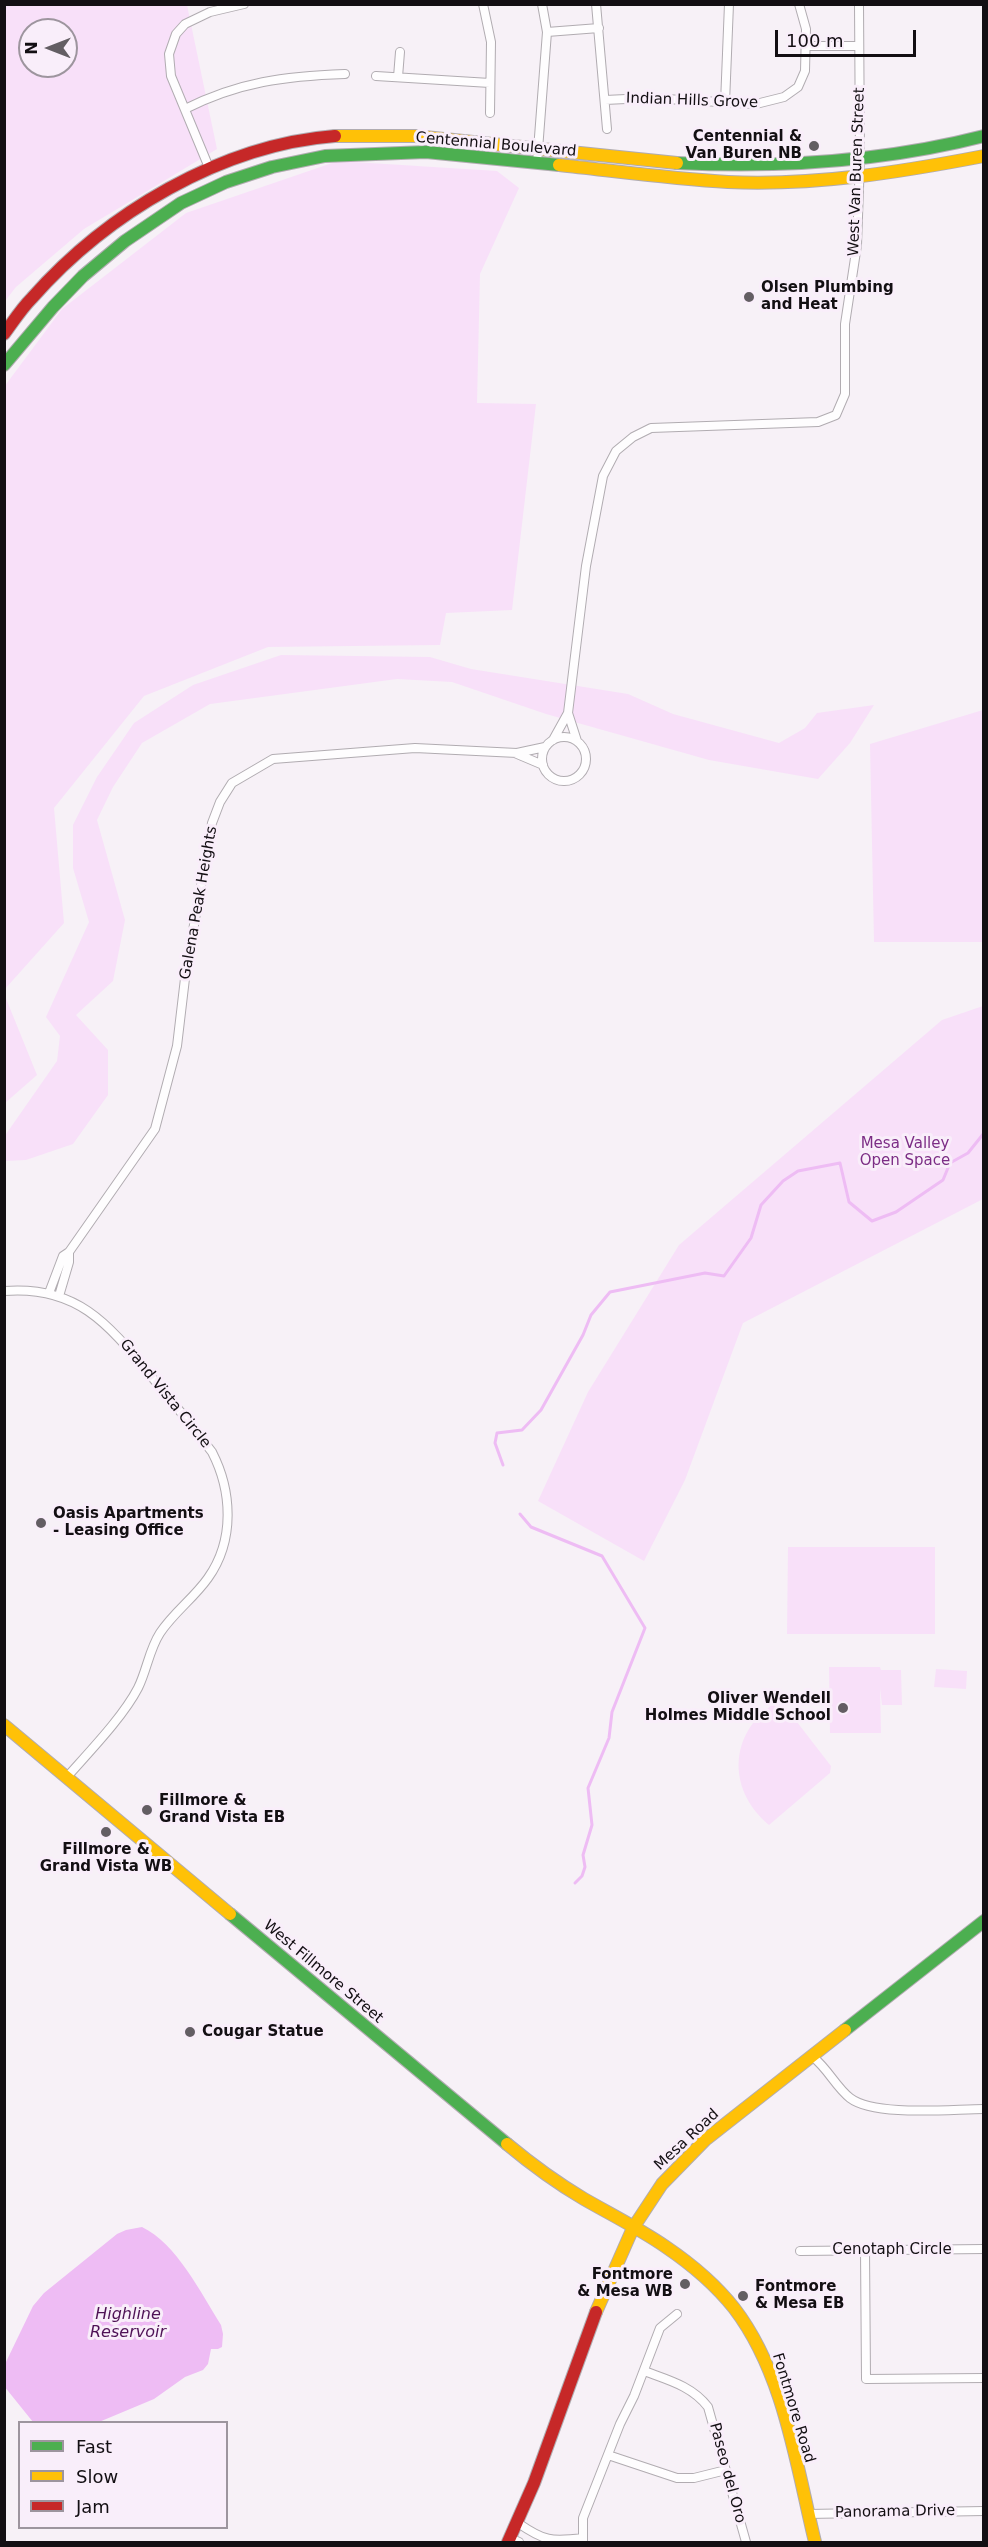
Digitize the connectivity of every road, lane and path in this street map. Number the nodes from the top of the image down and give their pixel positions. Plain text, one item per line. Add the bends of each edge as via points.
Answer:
1 (244, 4) edge
2 (483, 4) edge
3 (543, 4) edge
4 (596, 4) edge
5 (729, 4) edge
6 (800, 4) edge
7 (859, 4) edge
8 (599, 28) junction
9 (547, 32) junction
10 (807, 46) junction
11 (859, 46) junction
12 (400, 52) dead end
13 (345, 74) dead end
14 (376, 76) dead end
15 (398, 77) junction
16 (490, 83) junction
17 (605, 100) junction
18 (724, 103) junction
19 (185, 109) junction
20 (490, 113) dead end
21 (607, 129) dead end
22 (984, 136) edge
23 (539, 148) junction
24 (984, 156) edge
25 (860, 160) junction
26 (537, 163) junction
27 (210, 170) junction
28 (860, 175) junction
29 (4, 334) edge
30 (4, 365) edge
31 (568, 714) junction
32 (553, 740) junction
33 (577, 741) junction
34 (545, 747) junction
35 (517, 753) junction
36 (543, 765) junction
37 (69, 1252) junction
38 (4, 1292) edge
39 (49, 1293) junction
40 (59, 1296) junction
41 (4, 1725) edge
42 (67, 1777) junction
43 (984, 1921) edge
44 (813, 2057) junction
45 (984, 2109) edge
46 (633, 2228) junction
47 (984, 2249) edge
48 (800, 2250) dead end
49 (865, 2250) junction
50 (677, 2314) dead end
51 (644, 2371) junction
52 (984, 2378) edge
53 (608, 2455) junction
54 (726, 2470) junction
55 (984, 2511) edge
56 (807, 2514) junction
57 (518, 2523) junction
58 (583, 2540) edge
59 (513, 2541) edge
60 (746, 2542) edge
61 (815, 2542) edge

1 - 19 street via 203,15 176,34 169,65
2 - 16 street via 491,42
3 - 9 street
4 - 8 street
5 - 18 street
6 - 10 street, Indian Hills Grove
7 - 11 street, West Van Buren Street
8 - 9 street
8 - 17 street
9 - 23 street
10 - 11 street
10 - 18 street, Indian Hills Grove via 805,70 792,92 768,103
11 - 25 street, West Van Buren Street
12 - 15 street
13 - 19 street via 258,82
14 - 15 street
15 - 16 street
16 - 20 street
17 - 18 street, Indian Hills Grove via 647,98
17 - 21 street
19 - 27 street
22 - 25 main road, Centennial Boulevard via 953,146
23 - 25 main road, Centennial Boulevard via 657,162 742,165
23 - 26 street
23 - 27 main road, Centennial Boulevard via 385,134 323,137 268,149
24 - 28 main road, Centennial Boulevard
25 - 28 street, West Van Buren Street
26 - 28 main road, Centennial Boulevard via 729,182
26 - 30 main road, Centennial Boulevard via 426,152 325,156 226,182 181,203 116,248 67,292
27 - 29 main road, Centennial Boulevard via 172,187 63,266 31,298
28 - 31 street, West Van Buren Street via 857,245 845,324 844,394 836,415 818,422 651,428 616,451 603,476 586,566
31 - 32 street
31 - 33 street
32 - 33 street via 568,737
32 - 34 street
33 - 36 street via 585,759 583,769 575,777 558,780
34 - 35 street
34 - 36 street
35 - 36 street
35 - 37 street, Galena Peak Heights via 415,748 273,759 232,783 212,823 177,1046 155,1129
37 - 39 street, Galena Peak Heights via 63,1256
37 - 40 street, Galena Peak Heights
38 - 39 street, Grand Vista Circle
39 - 40 street, Grand Vista Circle
40 - 42 street, Grand Vista Circle via 79,1304 108,1325 199,1434 225,1481 228,1507 226,1535 209,1576 160,1632 131,1701
41 - 42 main road, West Fillmore Street
42 - 46 main road, West Fillmore Street via 533,2166
43 - 44 main road, Mesa Road
44 - 45 street via 846,2095 870,2107
44 - 46 main road, Mesa Road via 695,2149 662,2184
46 - 56 main road, Fontmore Road via 705,2276 750,2331 776,2391
46 - 57 main road, Mesa Road via 596,2312
47 - 49 street, Cenotaph Circle
48 - 49 street, Cenotaph Circle
49 - 52 street via 862,2379
50 - 51 street via 660,2328
51 - 53 street
51 - 54 street, Paseo del Oro via 686,2387 703,2401
53 - 54 street via 677,2478
53 - 58 street via 583,2518
54 - 60 street, Paseo del Oro
55 - 56 street, Panorama Drive
56 - 61 main road, Fontmore Road
57 - 58 street via 548,2540
57 - 59 main road, Mesa Road

